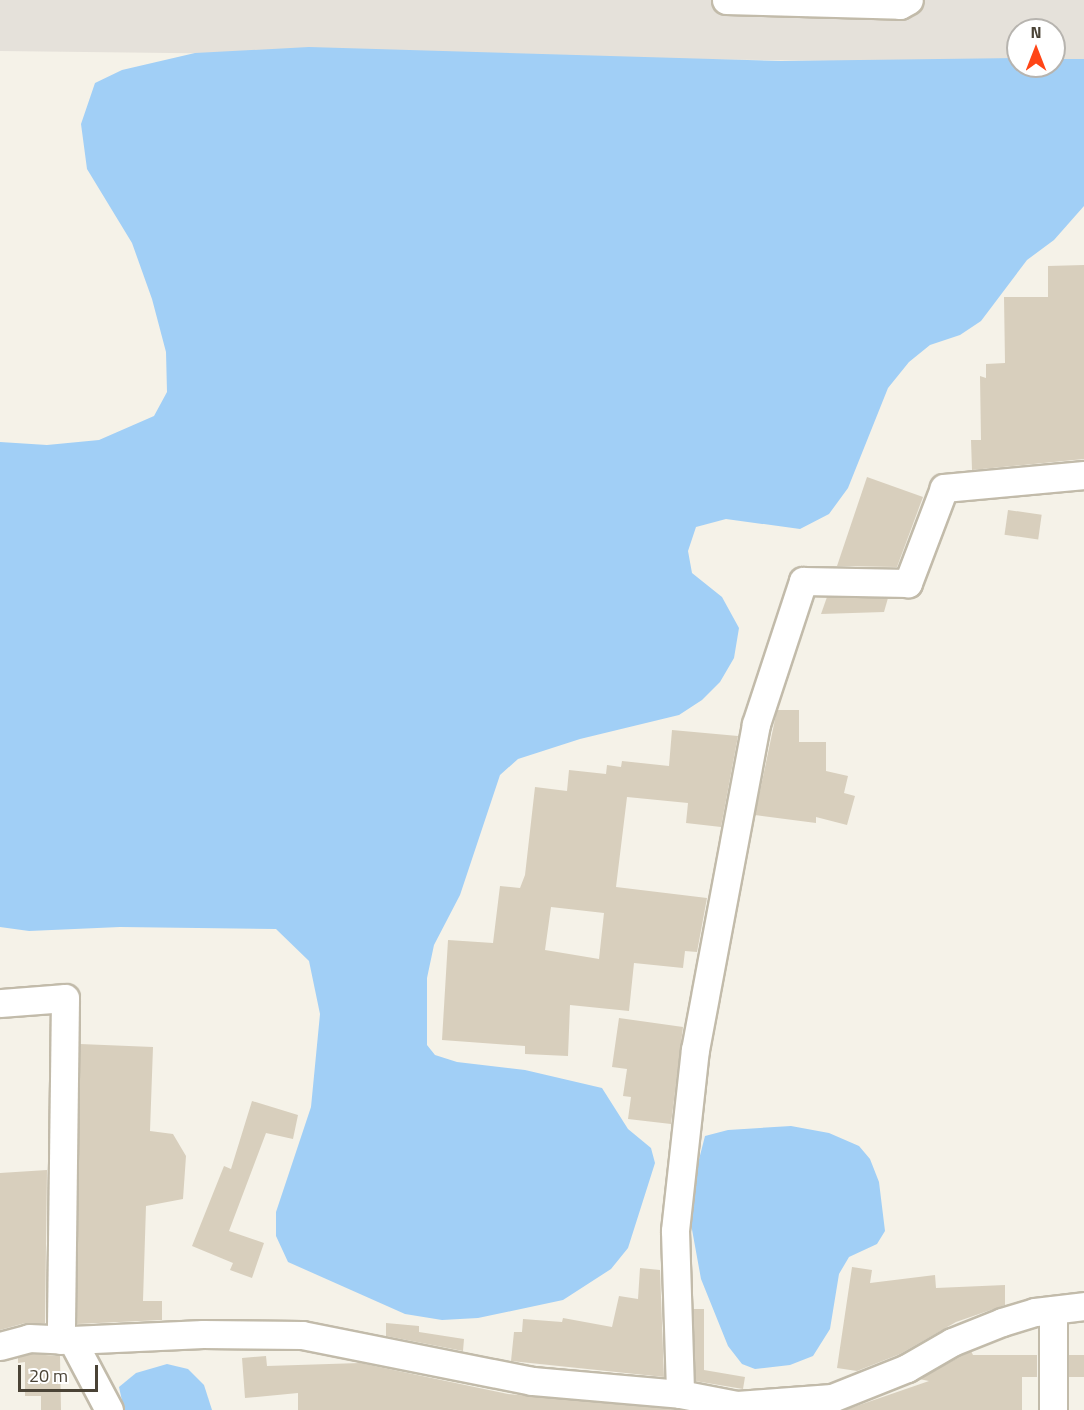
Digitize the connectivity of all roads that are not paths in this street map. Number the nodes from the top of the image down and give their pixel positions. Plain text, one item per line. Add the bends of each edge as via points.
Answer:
1 (726, 0) edge
2 (909, 0) edge
3 (1084, 475) edge
4 (0, 1004) edge
5 (1084, 1306) edge
6 (1053, 1310) junction
7 (66, 1340) junction
8 (0, 1346) edge
9 (680, 1394) junction
10 (630, 1400) edge
11 (109, 1410) edge
12 (1053, 1410) edge

1 - 2 street via 900,4
3 - 9 street via 944,488 908,583 803,581 756,724 695,1049 675,1231
4 - 7 street via 65,998
5 - 6 street
6 - 9 street via 1002,1322 952,1342 907,1368 832,1398 737,1405
6 - 12 street
7 - 8 street via 29,1338
7 - 10 street via 203,1334 302,1335
7 - 11 street
9 - 10 street

